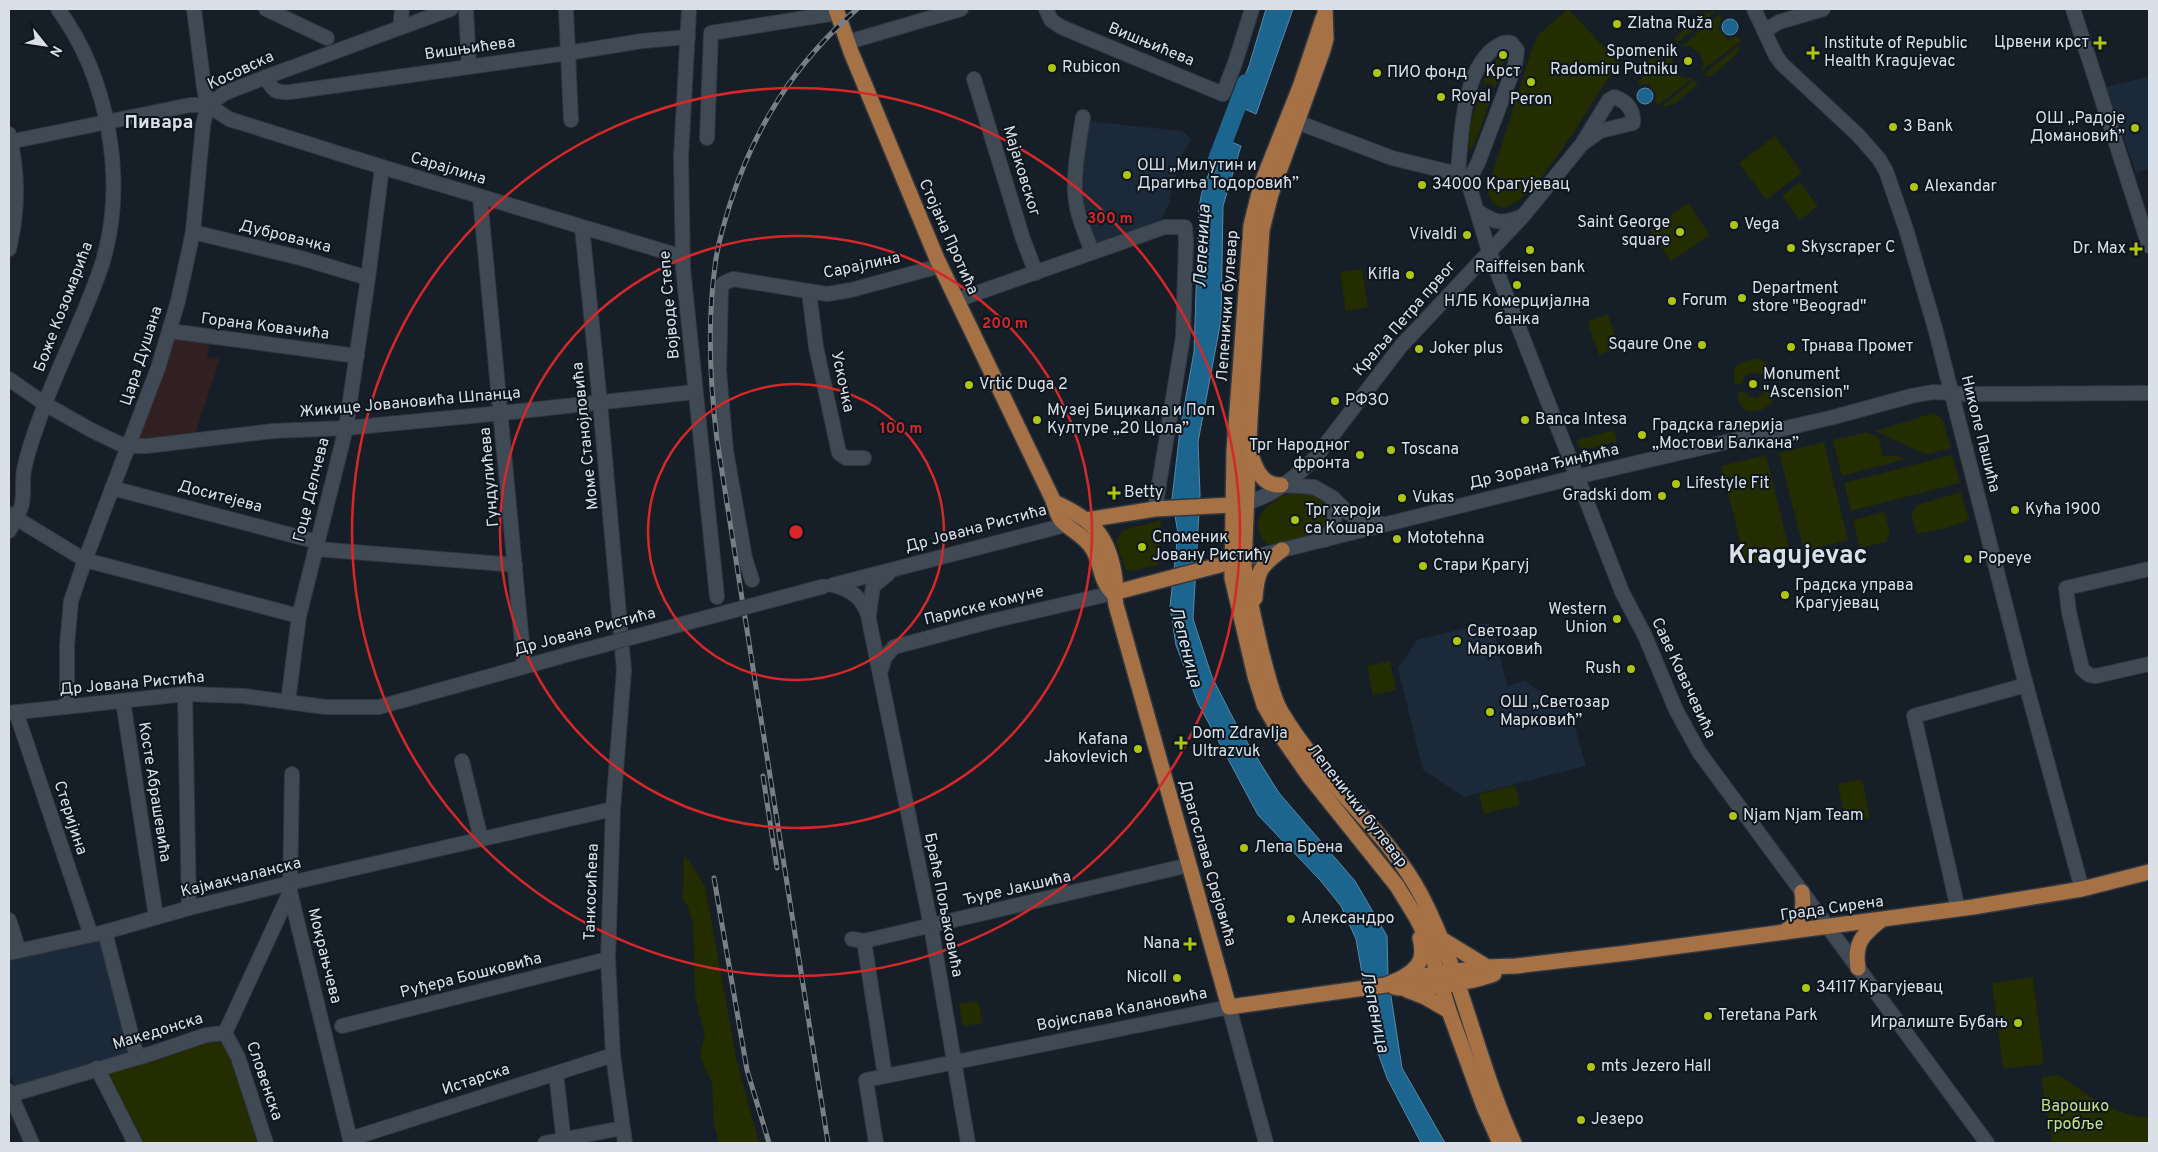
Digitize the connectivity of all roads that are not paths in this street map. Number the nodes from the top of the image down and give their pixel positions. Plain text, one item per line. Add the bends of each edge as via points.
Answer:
1 (58, 9) edge
2 (194, 9) edge
3 (266, 9) edge
4 (402, 9) edge
5 (451, 9) edge
6 (466, 9) edge
7 (566, 9) edge
8 (689, 9) edge
9 (962, 9) edge
10 (1046, 9) edge
11 (1252, 9) edge
12 (1754, 9) edge
13 (1823, 9) edge
14 (2073, 9) edge
15 (836, 11) edge
16 (283, 12) edge
17 (1325, 12) edge
18 (400, 27) junction
19 (1764, 31) junction
20 (688, 37) junction
21 (327, 38) dead end
22 (848, 42) junction
23 (568, 53) junction
24 (469, 67) junction
25 (266, 77) junction
26 (974, 79) dead end
27 (208, 105) junction
28 (1083, 117) dead end
29 (571, 120) dead end
30 (1297, 122) junction
31 (108, 123) junction
32 (707, 138) dead end
33 (9, 139) edge
34 (1582, 144) dead end
35 (382, 167) junction
36 (1463, 178) junction
37 (480, 197) junction
38 (1477, 211) junction
39 (1523, 216) junction
40 (582, 227) junction
41 (193, 232) junction
42 (2149, 246) edge
43 (9, 249) edge
44 (1489, 251) junction
45 (1092, 252) junction
46 (683, 257) junction
47 (940, 266) junction
48 (1036, 273) junction
49 (368, 278) junction
50 (809, 292) junction
51 (956, 300) junction
52 (170, 331) junction
53 (357, 356) junction
54 (9, 379) edge
55 (695, 392) junction
56 (1951, 392) junction
57 (2149, 393) edge
58 (600, 403) junction
59 (45, 404) junction
60 (502, 413) junction
61 (346, 428) junction
62 (128, 446) junction
63 (1249, 449) junction
64 (864, 458) dead end
65 (1576, 477) junction
66 (1281, 485) junction
67 (112, 488) junction
68 (1333, 498) junction
69 (1054, 502) junction
70 (1239, 504) junction
71 (1159, 509) junction
72 (1116, 515) junction
73 (12, 516) edge
74 (1086, 520) junction
75 (1067, 524) junction
76 (1384, 524) junction
77 (9, 531) edge
78 (1100, 533) junction
79 (1325, 540) junction
80 (317, 545) junction
81 (1282, 550) junction
82 (1095, 553) junction
83 (85, 560) junction
84 (1238, 561) junction
85 (515, 565) junction
86 (899, 568) junction
87 (2149, 569) edge
88 (752, 580) dead end
89 (829, 586) junction
90 (1113, 593) junction
91 (716, 597) dead end
92 (299, 616) junction
93 (868, 616) junction
94 (1253, 617) junction
95 (872, 632) junction
96 (623, 641) joint
97 (894, 647) junction
98 (2149, 664) edge
99 (524, 665) junction
100 (880, 674) junction
101 (2026, 685) junction
102 (185, 694) junction
103 (123, 701) junction
104 (288, 702) junction
105 (67, 706) junction
106 (12, 713) edge
107 (462, 761) dead end
108 (292, 774) dead end
109 (613, 809) junction
110 (482, 839) junction
111 (1189, 866) junction
112 (2149, 872) edge
113 (290, 888) junction
114 (2082, 889) junction
115 (1802, 892) junction
116 (189, 908) junction
117 (1958, 909) junction
118 (1416, 916) junction
119 (156, 917) junction
120 (1882, 919) junction
121 (9, 920) edge
122 (931, 926) junction
123 (1829, 927) junction
124 (105, 932) junction
125 (1782, 933) junction
126 (91, 935) junction
127 (1443, 940) junction
128 (14, 952) edge
129 (608, 959) junction
130 (1858, 968) junction
131 (1487, 972) junction
132 (1456, 977) junction
133 (1439, 980) junction
134 (1396, 984) junction
135 (1229, 1007) junction
136 (1449, 1011) junction
137 (342, 1026) dead end
138 (225, 1033) junction
139 (1476, 1039) junction
140 (613, 1055) junction
141 (137, 1057) junction
142 (955, 1061) junction
143 (98, 1068) junction
144 (556, 1074) junction
145 (885, 1076) junction
146 (9, 1093) edge
147 (622, 1128) junction
148 (351, 1141) edge
149 (564, 1141) edge
150 (32, 1143) edge
151 (135, 1143) edge
152 (266, 1143) edge
153 (545, 1143) edge
154 (625, 1143) edge
155 (876, 1143) edge
156 (968, 1143) edge
157 (1266, 1143) edge
158 (1500, 1143) edge
159 (1514, 1143) edge
160 (1987, 1143) edge

1 - 31 street, Боже Козомарића via 87,56
2 - 27 street, Цара Душана
3 - 16 street
4 - 18 street
5 - 18 street, Косовска
6 - 24 street
7 - 23 street
8 - 20 street, Војводе Степе
9 - 22 street
10 - 11 street, Вишњићева via 1051,20 1061,27 1223,94
12 - 19 street, Николе Пашића
13 - 19 street via 1779,22
14 - 42 street
15 - 22 main road, Стојана Протића
15 - 32 street via 711,33
16 - 21 street
17 - 30 main road, Лепенички булевар via 1326,39
17 - 70 main road, Лепенички булевар via 1253,212 1234,452
18 - 25 street, Косовска
19 - 56 street, Николе Пашића via 1782,64 1858,135 1886,171
20 - 23 street, Вишњићева
20 - 46 street, Војводе Степе via 681,157
22 - 47 main road, Стојана Протића
23 - 24 street, Вишњићева
23 - 29 street
24 - 25 street, Вишњићева via 280,93 273,90
25 - 27 street, Косовска via 225,93
26 - 48 street, Мајаковског
27 - 31 street, Косовска via 190,105
27 - 35 street, Сарајлина via 229,119
27 - 41 street, Цара Душана via 203,125
28 - 45 street via 1076,196
30 - 36 street via 1392,158
30 - 63 main road, Лепенички булевар via 1270,194 1262,230
31 - 33 street, Косовска
31 - 59 street, Боже Козомарића via 112,198 110,230 93,288
33 - 43 street via 14,160 16,208
34 - 39 street, Краља Петра првог
35 - 37 street, Сарајлина
35 - 49 street, Гоце Делчева
36 - 36 street via 1462,120 1475,77 1490,51 1511,43 1517,50 1515,65 1481,154
36 - 38 street, Саве Ковачевића
37 - 40 street, Сарајлина
37 - 60 street, Гундулићева
38 - 39 street via 1491,220 1502,222
38 - 44 street, Саве Ковачевића
39 - 44 street, Краља Петра првог
40 - 46 street, Сарајлина
40 - 58 street, Моме Станојловића
41 - 49 street, Дубровачка
41 - 52 street, Цара Душана
44 - 65 street, Саве Ковачевића
44 - 66 street, Краља Петра првог via 1401,346 1300,473
45 - 48 street
45 - 71 street via 1165,227 1183,226 1186,230 1183,337
46 - 55 street, Војводе Степе
47 - 50 street, Сарајлина via 836,293
47 - 51 main road, Стојана Протића
48 - 51 street
49 - 53 street, Гоце Делчева
50 - 64 street, Ускочка via 814,338 839,453 846,458
50 - 88 street, Сарајлина via 733,278 721,287 719,371 726,451 745,558
51 - 69 main road, Стојана Протића
52 - 53 street, Горана Ковачића
52 - 62 street, Цара Душана via 146,405
53 - 61 street, Гоце Делчева
54 - 59 street
55 - 58 street, Жикице Јовановића Шпанца
55 - 91 street, Војводе Степе
56 - 57 street, Др Зорана Ђинђића
56 - 65 street, Др Зорана Ђинђића via 1911,396
56 - 101 street, Николе Пашића
58 - 60 street, Жикице Јовановића Шпанца
58 - 96 street, Моме Станојловића
59 - 62 street
59 - 73 street, Боже Козомарића via 24,470 22,506
60 - 61 street, Жикице Јовановића Шпанца
60 - 85 street, Гундулићева
61 - 62 street, Жикице Јовановића Шпанца via 274,431
61 - 80 street, Гоце Делчева
62 - 67 street, Цара Душана
63 - 66 main road via 1263,478
63 - 70 main road, Лепенички булевар
65 - 76 street, Др Зорана Ђинђића
65 - 115 street, Саве Ковачевића via 1622,592 1686,731
66 - 68 street via 1314,487
66 - 70 street via 1265,495
67 - 80 street, Доситејева
67 - 83 street, Цара Душана
68 - 76 street via 1355,517
68 - 79 street via 1335,523
69 - 74 main road, Драгослава Срејовића
69 - 75 main road, Драгослава Срејовића via 1056,512
70 - 71 main road, Др Јована Ристића
70 - 84 main road, Лепенички булевар
71 - 72 main road, Др Јована Ристића
72 - 74 main road, Др Јована Ристића
72 - 78 main road
73 - 77 street, Боже Козомарића
73 - 83 street
74 - 75 street, Др Јована Ристића
74 - 78 main road, Драгослава Срејовића
75 - 82 main road, Драгослава Срејовића via 1085,537
75 - 86 street, Др Јована Ристића
76 - 79 street, Др Зорана Ђинђића
78 - 82 main road
78 - 90 main road, Драгослава Срејовића via 1108,549 1114,578
79 - 81 street, Др Зорана Ђинђића
80 - 85 street, Доситејева
80 - 92 street, Гоце Делчева
81 - 84 street, Др Зорана Ђинђића
81 - 94 main road via 1258,572
82 - 90 main road, Драгослава Срејовића via 1104,583
83 - 92 street
83 - 105 street, Цара Душана via 68,614
84 - 90 main road
84 - 94 main road, Лепенички булевар
84 - 118 main road, Лепенички булевар via 1232,578 1255,676 1269,715 1310,776 1374,855
85 - 99 street, Гундулићева
86 - 89 street, Др Јована Ристића
86 - 93 street via 875,582
87 - 98 street via 2066,588 2082,669 2096,676
89 - 93 street via 853,592
89 - 99 street, Др Јована Ристића, bridge
90 - 97 street, Париске комуне
90 - 111 main road, Драгослава Срејовића
92 - 104 street, Гоце Делчева
93 - 95 street, Браће Пољаковића
94 - 127 main road, Лепенички булевар via 1273,691 1284,716 1322,770 1394,852 1421,894
95 - 97 street
95 - 100 street, Браће Пољаковића
96 - 109 street, Танкосићева via 624,689
97 - 100 street via 885,657
99 - 104 street, Др Јована Ристића via 379,707 326,707
100 - 122 street, Браће Пољаковића
101 - 114 street, Николе Пашића
101 - 117 street via 1914,716
102 - 103 street, Др Јована Ристића
102 - 104 street, Др Јована Ристића via 244,696
102 - 116 street
103 - 105 street, Др Јована Ристића
103 - 119 street, Косте Абрашевића
105 - 106 street, Др Јована Ристића
106 - 126 street, Стеријина
107 - 110 street
108 - 113 street, Мокрањчева
109 - 110 street, Кајмакчаланска
109 - 129 street, Танкосићева
110 - 113 street, Кајмакчаланска
111 - 122 street, Ђуре Јакшића
111 - 135 main road, Драгослава Срејовића
112 - 114 main road, Града Сирена
113 - 116 street, Кајмакчаланска
113 - 138 street, Македонска
113 - 148 street, Мокрањчева
114 - 117 main road, Града Сирена
115 - 123 street, Саве Ковачевића
115 - 125 main road via 1803,913
116 - 119 street, Кајмакчаланска
117 - 120 main road, Града Сирена
118 - 133 main road, Лепенички булевар via 1427,939
118 - 134 main road via 1422,956 1419,966
119 - 124 street, Кајмакчаланска
120 - 123 main road, Града Сирена
120 - 130 main road via 1860,942 1856,957
121 - 128 street
122 - 142 street, Браће Пољаковића
122 - 145 street, Ђуре Јакшића via 858,940
123 - 125 main road, Града Сирена
123 - 130 street, Саве Ковачевића
124 - 126 street, Кајмакчаланска
124 - 141 street
125 - 131 main road, Града Сирена
126 - 128 street, Кајмакчаланска
127 - 131 main road
127 - 132 main road, Лепенички булевар
129 - 137 street, Руђера Бошковића
129 - 140 street, Танкосићева
130 - 160 street, Саве Ковачевића
131 - 132 main road, Града Сирена
131 - 139 main road via 1471,999
132 - 133 main road, Града Сирена
132 - 139 main road, Лепенички булевар
133 - 134 main road, Војислава Калановића
133 - 136 main road, Лепенички булевар
134 - 135 main road, Војислава Калановића
134 - 136 main road
135 - 142 street, Војислава Калановића
135 - 157 street, Драгослава Срејовића
136 - 158 main road, Лепенички булевар
138 - 141 street, Македонска via 206,1035
138 - 152 street, Словенска via 238,1057
139 - 159 main road, Лепенички булевар
140 - 144 street, Истарска
140 - 147 street, Танкосићева
141 - 143 street, Македонска
142 - 145 street, Војислава Калановића
142 - 156 street, Браће Пољаковића
143 - 146 street, Македонска
143 - 151 street
144 - 148 street, Истарска
144 - 149 street
145 - 155 street, Војислава Калановића via 866,1080
146 - 150 street
147 - 149 street
147 - 154 street, Танкосићева
149 - 153 street

